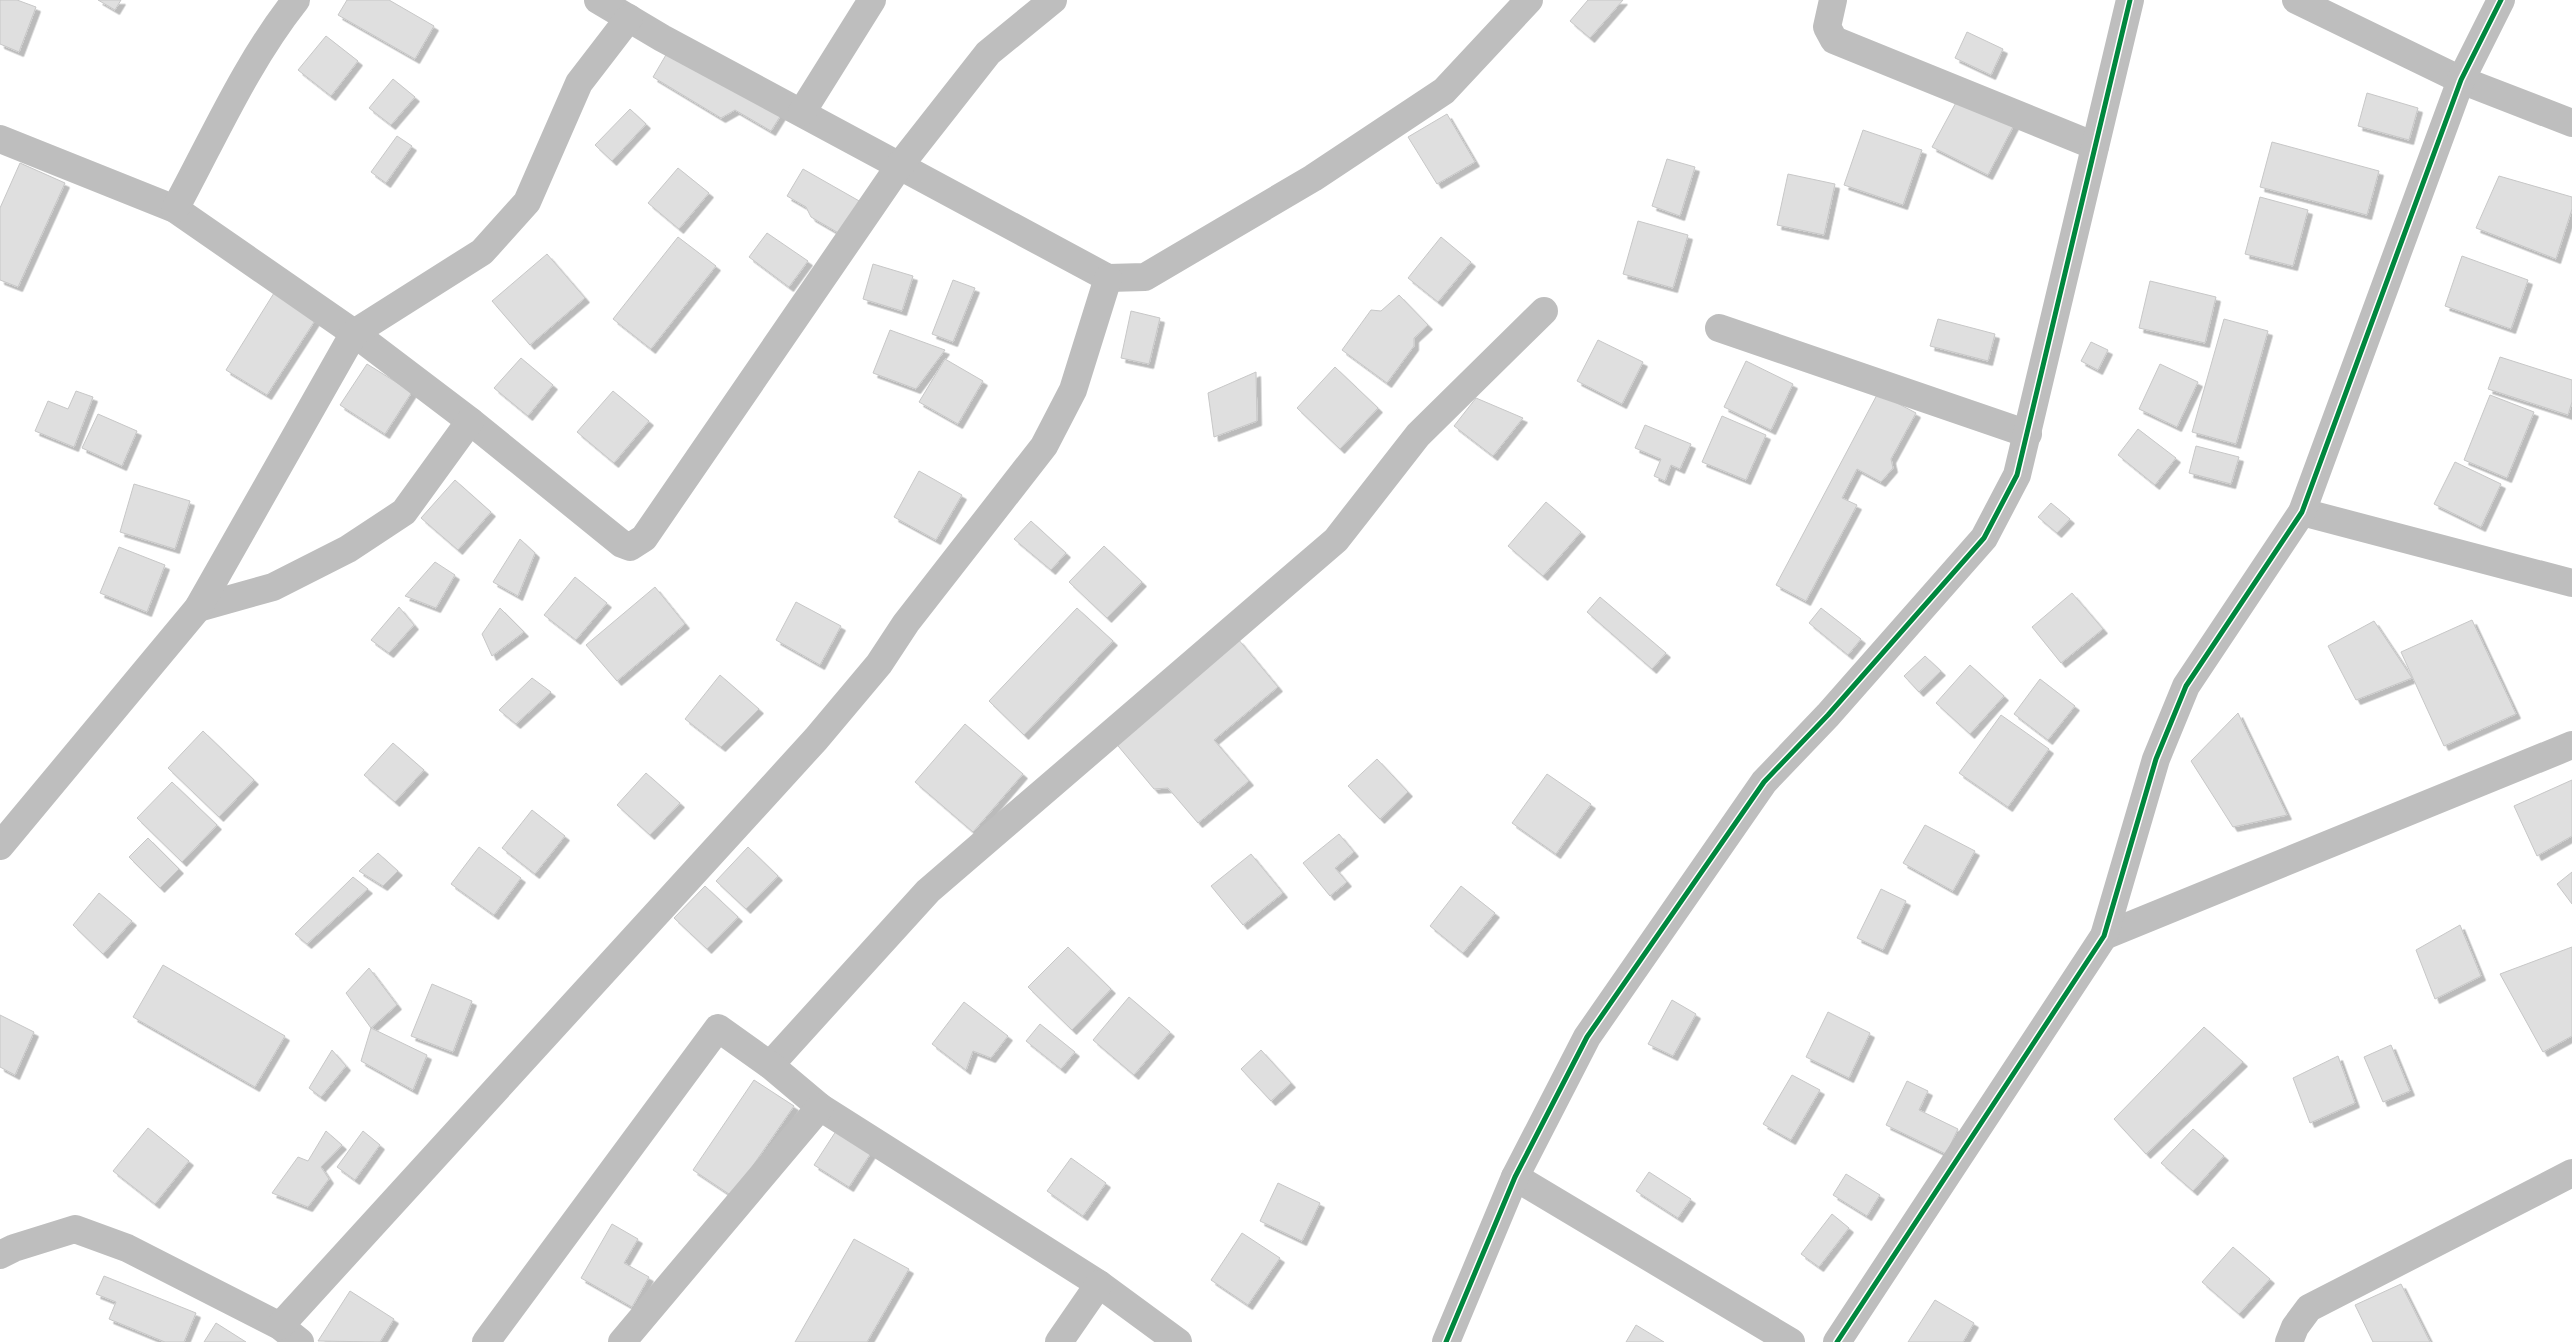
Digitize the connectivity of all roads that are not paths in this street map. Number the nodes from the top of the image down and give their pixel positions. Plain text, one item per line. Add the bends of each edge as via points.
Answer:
1 (296, 0) edge
2 (598, 0) edge
3 (872, 0) edge
4 (1053, 0) edge
5 (1529, 0) edge
6 (1833, 0) edge
7 (2130, 0) edge
8 (2296, 0) edge
9 (2501, 0) edge
10 (629, 18) junction
11 (2461, 80) junction
12 (802, 112) junction
13 (2572, 123) edge
14 (0, 139) edge
15 (2095, 146) junction
16 (900, 165) junction
17 (175, 209) junction
18 (1108, 278) junction
19 (1544, 311) dead end
20 (1719, 328) dead end
21 (354, 333) junction
22 (470, 421) junction
23 (2028, 434) junction
24 (2302, 512) junction
25 (2572, 583) edge
26 (198, 608) junction
27 (2572, 745) edge
28 (0, 846) edge
29 (2104, 936) junction
30 (770, 1065) junction
31 (820, 1107) junction
32 (2572, 1173) edge
33 (1514, 1177) junction
34 (0, 1255) edge
35 (1099, 1284) junction
36 (290, 1334) edge
37 (486, 1342) edge
38 (622, 1342) edge
39 (1059, 1342) edge
40 (1178, 1342) edge
41 (1446, 1342) edge
42 (1791, 1342) edge
43 (1838, 1342) edge
44 (2290, 1342) edge

1 - 17 street via 246,78
2 - 10 street
3 - 12 street
4 - 16 street via 988,53
5 - 18 street via 1444,91 1314,178 1145,277
6 - 15 street via 1827,27 1834,40
7 - 15 street
8 - 11 street
9 - 11 street
10 - 12 street
10 - 21 street via 579,83 526,202 482,252
11 - 13 street
11 - 24 street
12 - 16 street
14 - 17 street
15 - 23 street
16 - 18 street
16 - 22 street via 638,544 630,547 622,544
17 - 21 street
18 - 36 street via 1072,390 1044,446 906,623 879,664
19 - 30 street via 1418,435 1336,540 928,891
20 - 23 street
21 - 22 street
21 - 26 street
22 - 26 street via 404,512 348,549 273,587
23 - 33 street via 2017,475 1984,538 1828,715 1764,782 1587,1037
24 - 25 street
24 - 29 street via 2186,686 2156,759
26 - 28 street
27 - 29 street
29 - 43 street
30 - 31 street
30 - 37 street via 718,1028
31 - 35 street
31 - 38 street
32 - 44 street via 2309,1308 2295,1326
33 - 41 street
33 - 42 street
34 - 36 street via 74,1229 127,1248
35 - 39 street
35 - 40 street

